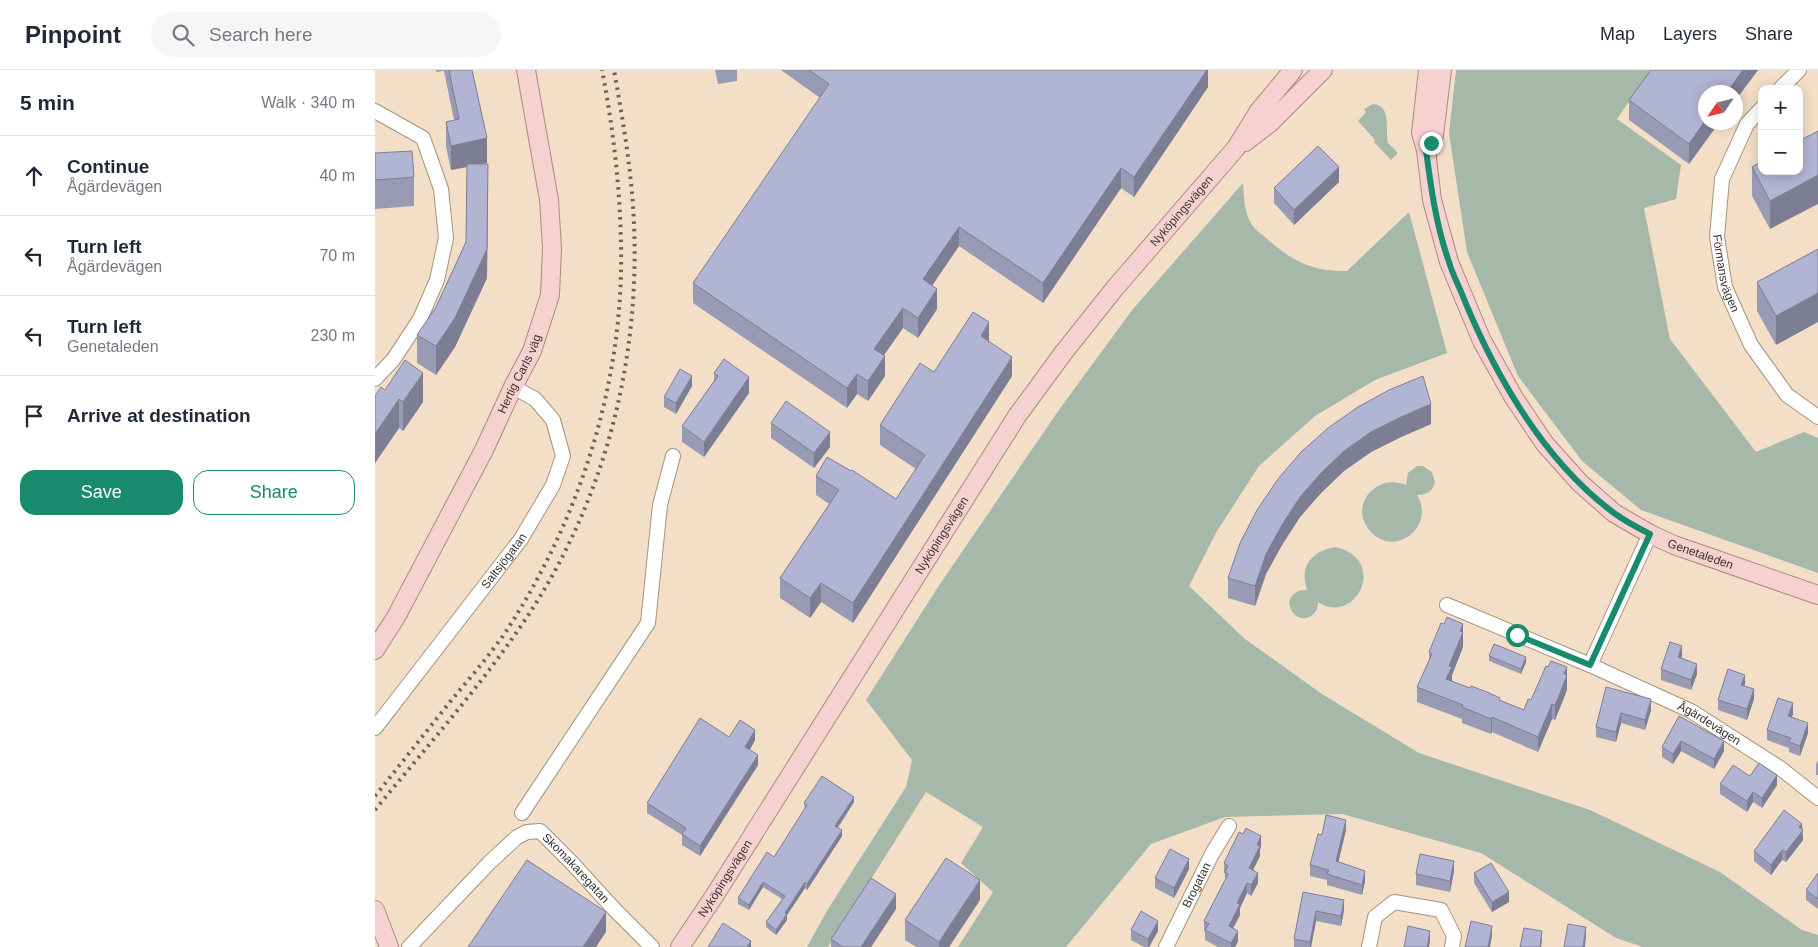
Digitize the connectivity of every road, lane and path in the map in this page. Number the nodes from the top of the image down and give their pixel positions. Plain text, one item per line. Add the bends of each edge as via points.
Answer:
1 (526, 70) edge
2 (1293, 70) edge
3 (1323, 70) edge
4 (1427, 70) edge
5 (1442, 70) edge
6 (1799, 70) edge
7 (1785, 85) edge
8 (375, 110) edge
9 (1758, 112) edge
10 (1236, 148) junction
11 (1426, 150) junction
12 (375, 379) edge
13 (513, 387) junction
14 (1818, 417) edge
15 (673, 456) dead end
16 (1650, 534) junction
17 (1818, 595) edge
18 (1447, 605) dead end
19 (375, 650) edge
20 (1590, 665) junction
21 (375, 728) edge
22 (1818, 798) edge
23 (522, 813) dead end
24 (1229, 826) dead end
25 (375, 910) edge
26 (389, 947) edge
27 (409, 947) edge
28 (652, 947) edge
29 (680, 947) edge
30 (1166, 947) edge
31 (1369, 947) edge
32 (1452, 947) edge

1 - 13 main road, Hertig Carls väg via 549,200 552,248 550,295 533,351
2 - 10 main road, Nyköpingsvägen via 1259,111
3 - 10 main road, Nyköpingsvägen via 1270,123
4 - 11 main road, Genetaleden via 1421,133
5 - 11 main road, Genetaleden via 1434,135
6 - 7 street
8 - 12 street via 423,138 441,189 446,238 437,280 420,320 393,360
9 - 14 street, Förmansvägen via 1747,124 1722,180 1717,237 1725,287 1751,345 1787,395
10 - 29 main road, Nyköpingsvägen via 1115,288 1017,416
11 - 16 main road, Genetaleden via 1433,200 1449,262 1482,341 1514,398 1545,444 1580,483 1614,513
13 - 19 main road, Hertig Carls väg via 484,450 396,617
13 - 21 street, Saltsjögatan via 535,398 553,420 563,456 553,485 521,539
15 - 23 street via 660,505 648,623
16 - 17 main road, Genetaleden
16 - 20 street
18 - 20 street, Ågärdevägen
20 - 22 street, Ågärdevägen via 1691,711 1781,768
24 - 30 street, Brogatan
25 - 26 main road
27 - 28 street, Skomakaregatan via 517,837 540,831
31 - 32 street via 1375,917 1394,902 1441,910 1454,936

